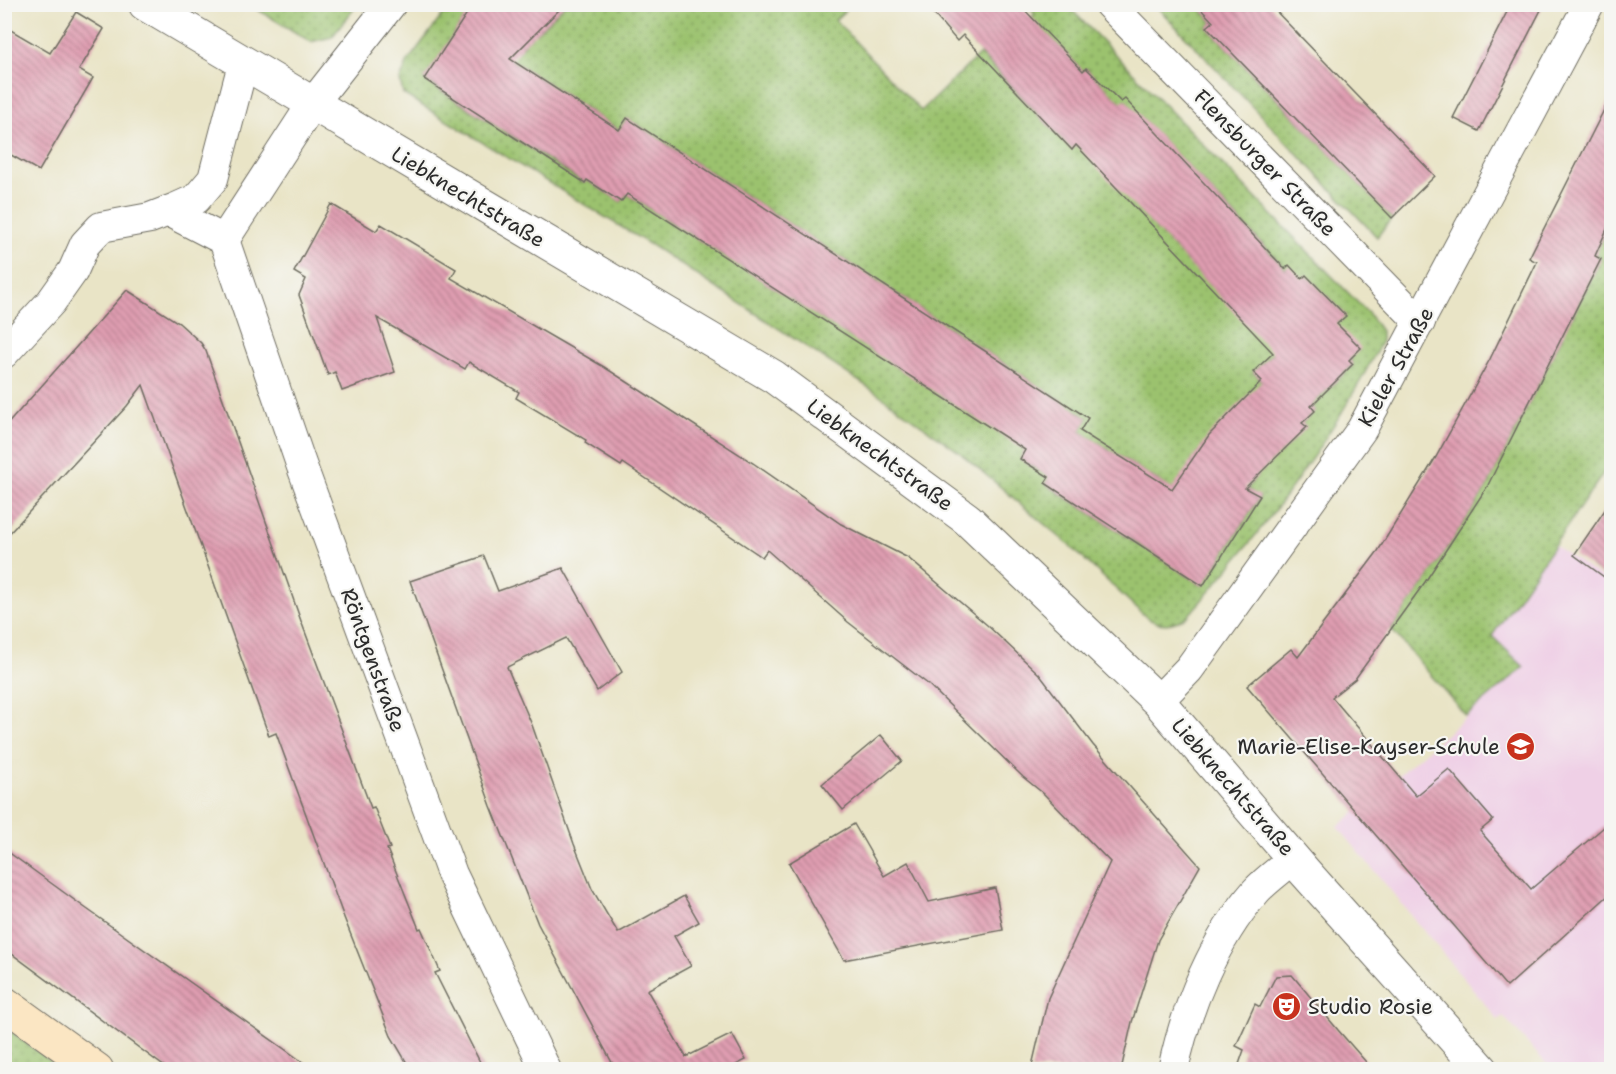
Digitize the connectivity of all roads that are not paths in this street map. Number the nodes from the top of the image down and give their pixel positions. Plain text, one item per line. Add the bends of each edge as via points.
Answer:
1 (145, 4) edge
2 (391, 4) edge
3 (1109, 4) edge
4 (1589, 4) edge
5 (243, 64) junction
6 (313, 103) junction
7 (168, 211) junction
8 (224, 240) junction
9 (1420, 322) junction
10 (4, 352) edge
11 (1158, 701) junction
12 (1294, 858) junction
13 (4, 1003) edge
14 (97, 1070) edge
15 (546, 1070) edge
16 (1173, 1070) edge
17 (1482, 1070) edge

1 - 5 street, Liebknechtstraße
2 - 6 street
3 - 9 street, Flensburger Straße
4 - 9 street, Kieler Straße
5 - 6 street, Liebknechtstraße
5 - 7 street via 213,179 196,199
6 - 8 street
6 - 11 street, Liebknechtstraße via 774,377 967,519
7 - 8 street
7 - 10 street via 101,227 85,244 73,271 51,302
8 - 15 street, Röntgenstraße via 301,464 452,874
9 - 11 street, Kieler Straße via 1362,429 1189,669
11 - 12 street, Liebknechtstraße
12 - 16 street via 1256,892 1220,943 1192,1004
12 - 17 street, Liebknechtstraße
13 - 14 main road

